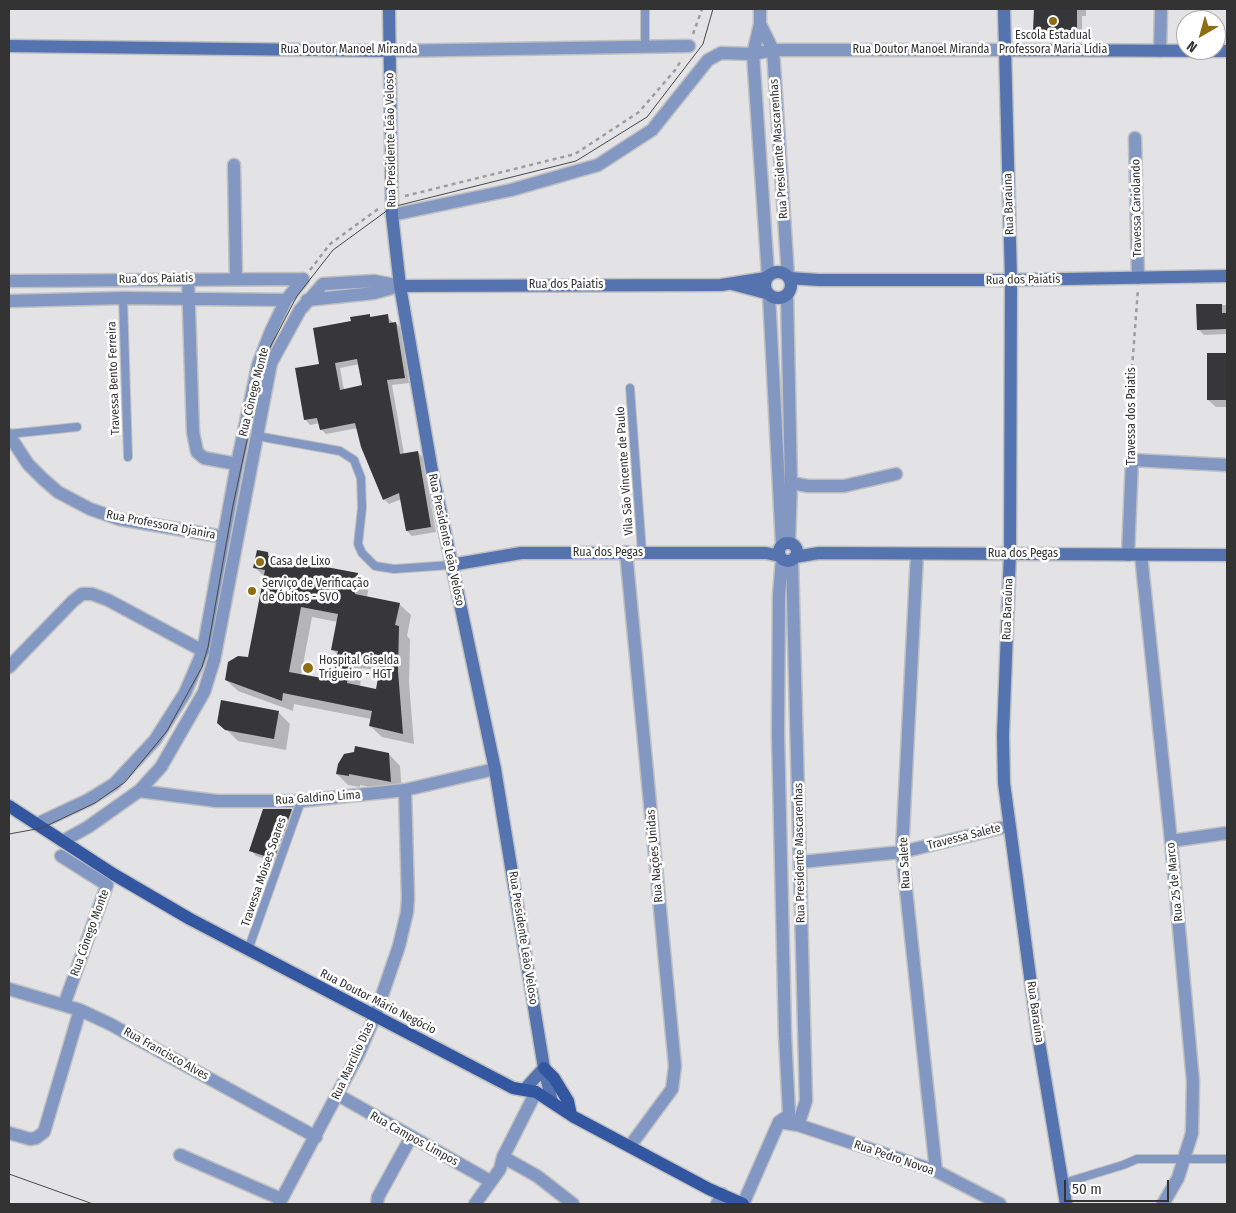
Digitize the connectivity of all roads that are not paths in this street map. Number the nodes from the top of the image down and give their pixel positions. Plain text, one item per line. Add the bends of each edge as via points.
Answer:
1 (389, 9) edge
2 (645, 9) edge
3 (760, 9) edge
4 (1004, 9) edge
5 (1160, 9) edge
6 (760, 24) junction
7 (9, 46) edge
8 (689, 46) road end
9 (646, 47) junction
10 (773, 50) junction
11 (1004, 50) junction
12 (390, 51) junction
13 (1160, 51) junction
14 (1227, 51) edge
15 (752, 54) junction
16 (1135, 138) dead end
17 (234, 165) dead end
18 (392, 215) junction
19 (1227, 276) edge
20 (767, 277) junction
21 (788, 277) junction
22 (236, 278) junction
23 (1138, 278) junction
24 (188, 279) junction
25 (303, 279) joint
26 (102, 280) junction
27 (819, 280) junction
28 (1011, 280) junction
29 (9, 281) edge
30 (323, 284) joint
31 (732, 284) junction
32 (400, 286) junction
33 (768, 294) junction
34 (788, 294) junction
35 (123, 298) junction
36 (102, 299) junction
37 (188, 300) junction
38 (286, 300) junction
39 (307, 300) junction
40 (9, 302) edge
41 (630, 388) dead end
42 (77, 427) dead end
43 (9, 434) edge
44 (256, 436) junction
45 (128, 457) dead end
46 (237, 464) junction
47 (1227, 465) edge
48 (896, 474) dead end
49 (792, 483) junction
50 (224, 537) junction
51 (626, 552) junction
52 (642, 552) junction
53 (787, 552) junction
54 (1010, 553) junction
55 (917, 554) junction
56 (1134, 555) junction
57 (1227, 555) edge
58 (451, 565) junction
59 (203, 651) junction
60 (9, 667) edge
61 (495, 769) junction
62 (405, 790) junction
63 (139, 791) junction
64 (301, 801) junction
65 (9, 806) edge
66 (37, 824) junction
67 (1009, 826) junction
68 (1227, 833) edge
69 (63, 841) junction
70 (1171, 841) junction
71 (902, 852) junction
72 (61, 856) dead end
73 (801, 862) junction
74 (248, 950) junction
75 (9, 989) edge
76 (64, 1005) junction
77 (80, 1010) junction
78 (375, 1016) junction
79 (544, 1068) junction
80 (530, 1090) junction
81 (338, 1096) junction
82 (552, 1102) junction
83 (790, 1114) junction
84 (571, 1115) junction
85 (779, 1122) junction
86 (798, 1126) junction
87 (9, 1133) edge
88 (316, 1137) junction
89 (411, 1137) junction
90 (630, 1146) junction
91 (180, 1155) dead end
92 (503, 1157) junction
93 (1185, 1159) junction
94 (1227, 1159) edge
95 (936, 1171) junction
96 (490, 1181) junction
97 (1064, 1183) junction
98 (719, 1199) edge
99 (280, 1202) edge
100 (377, 1204) edge
101 (475, 1204) edge
102 (574, 1204) edge
103 (743, 1204) edge
104 (1000, 1204) edge
105 (1066, 1204) edge
106 (1163, 1204) edge

1 - 12 main road, Rua Presidente Leão Veloso
2 - 9 lane
3 - 6 street, Rua Presidente Mascarenhas
4 - 11 main road, Rua Baraúna
5 - 13 street
6 - 10 street, Rua Presidente Mascarenhas
6 - 15 street, Rua Presidente Mascarenhas
7 - 12 main road, Rua Doutor Manoel Miranda
8 - 9 street, Rua Doutor Manoel Miranda
9 - 12 street, Rua Doutor Manoel Miranda
10 - 11 street, Rua Doutor Manoel Miranda
10 - 15 street, Rua Doutor Manoel Miranda
10 - 21 street, Rua Presidente Mascarenhas
11 - 13 main road, Rua Doutor Manoel Miranda
11 - 28 main road, Rua Baraúna
12 - 18 main road, Rua Presidente Leão Veloso
13 - 14 main road, Rua Doutor Manoel Miranda
15 - 18 street, Rua Doutor Manoel Miranda via 721,53 708,60 652,130 598,165 511,190
15 - 20 street, Rua Presidente Mascarenhas
16 - 23 street, Travessa Cariolando
17 - 22 street
18 - 32 main road, Rua Presidente Leão Veloso
19 - 23 main road, Rua dos Paiatis
20 - 21 main road via 778,272
20 - 31 main road, Rua dos Paiatis
20 - 33 main road
21 - 27 main road, Rua dos Paiatis
21 - 34 main road via 791,285
22 - 24 street, Rua dos Paiatis
22 - 25 street, Rua dos Paiatis
23 - 28 main road, Rua dos Paiatis
24 - 26 street, Rua dos Paiatis
24 - 37 street
25 - 38 street, Rua Cônego Monte
26 - 29 street, Rua dos Paiatis
26 - 36 street
27 - 28 main road, Rua dos Paiatis
27 - 34 main road, Rua dos Paiatis
28 - 54 main road, Rua Baraúna
30 - 32 street, Rua dos Paiatis via 374,281
30 - 39 street, Rua Cônego Monte
31 - 32 main road, Rua dos Paiatis
31 - 33 main road, Rua dos Paiatis
32 - 39 street, Rua dos Paiatis via 374,293
32 - 58 main road, Rua Presidente Leão Veloso
33 - 34 main road via 778,298
33 - 53 street, Rua Presidente Mascarenhas
34 - 49 street, Rua Presidente Mascarenhas
35 - 36 street, Rua dos Paiatis
35 - 37 street, Rua dos Paiatis
35 - 45 lane, Travessa Bento Ferreira
36 - 40 street, Rua dos Paiatis
37 - 38 street, Rua dos Paiatis
37 - 46 street via 193,432 197,452 204,458
38 - 46 street, Rua Cônego Monte via 258,365
39 - 44 street, Rua Cônego Monte via 275,352
41 - 52 lane, Vila São Vincente de Paulo
42 - 43 lane
43 - 50 street, Rua Professora Djanira via 28,464 43,479 58,492 90,509 119,519
44 - 58 lane via 340,451 354,460 361,478 358,544 362,554 375,566 394,569
44 - 63 street, Rua Cônego Monte via 210,674 204,692 162,767
46 - 50 street, Rua Cônego Monte
47 - 56 street, Travessa dos Paiatis via 1132,460
48 - 49 street via 844,486
49 - 53 street, Rua Presidente Mascarenhas
50 - 59 street, Rua Cônego Monte
51 - 52 main road, Rua dos Pegas
51 - 58 main road, Rua dos Pegas via 521,553
51 - 90 street, Rua Nações Unidas via 675,1066 672,1089
52 - 53 main road, Rua dos Pegas
53 - 55 main road, Rua dos Pegas
53 - 73 street, Rua Presidente Mascarenhas
53 - 83 street, Rua Presidente Mascarenhas via 780,595 778,734 785,1035
54 - 55 main road, Rua dos Pegas
54 - 56 main road, Rua dos Pegas
54 - 67 main road, Rua Baraúna via 1003,735
55 - 71 street, Rua Salete
56 - 57 main road, Rua dos Pegas
56 - 70 street, Rua 25 de Marco
58 - 61 main road, Rua Presidente Leão Veloso
59 - 60 street via 108,600 82,594
59 - 66 street, Rua Cônego Monte via 185,693 165,727 129,770 101,793
61 - 62 street, Rua Galdino Lima
61 - 79 main road, Rua Presidente Leão Veloso
62 - 64 street, Rua Galdino Lima
62 - 78 street, Rua Marcilio Dias via 407,912
63 - 64 street, Rua Galdino Lima via 217,801
63 - 69 street, Rua Cônego Monte via 88,828
64 - 74 lane, Travessa Moises Soares
65 - 66 main road, Rua Doutor Mário Negócio
66 - 69 main road, Rua Doutor Mário Negócio
67 - 71 street, Travessa Salete
67 - 97 main road, Rua Baraúna via 1038,1036
68 - 70 street
69 - 74 main road, Rua Doutor Mário Negócio via 113,874
70 - 93 street, Rua 25 de Marco via 1193,1081 1192,1133
71 - 73 street, Travessa Salete
71 - 95 street, Rua Salete
72 - 76 street, Rua Cônego Monte via 107,885
73 - 86 street, Rua Presidente Mascarenhas via 806,1101
74 - 78 main road, Rua Doutor Mário Negócio
75 - 76 street, Rua Francisco Alves
76 - 77 street, Rua Francisco Alves
77 - 87 street via 44,1132 36,1138
77 - 88 street, Rua Francisco Alves
78 - 80 main road, Rua Doutor Mário Negócio via 512,1088
78 - 81 street, Rua Marcilio Dias
79 - 80 main road
79 - 82 main road, Rua Presidente Leão Veloso
79 - 84 main road via 568,1101
80 - 82 main road, Rua Doutor Mário Negócio
80 - 92 street
81 - 88 street, Rua Marcilio Dias
81 - 89 street, Rua Campos Limpos
82 - 84 main road, Rua Doutor Mário Negócio
83 - 85 street
83 - 86 street
84 - 90 main road, Rua Doutor Mário Negócio
85 - 86 street
85 - 103 street
86 - 95 street, Rua Pedro Novoa
88 - 99 street, Rua Marcilio Dias
89 - 96 street, Rua Campos Limpos
89 - 100 street
90 - 98 main road, Rua Doutor Mário Negócio
91 - 99 street
92 - 96 street via 500,1169
92 - 102 street via 537,1176
93 - 94 lane
93 - 97 lane via 1137,1159
93 - 106 street, Rua 25 de Marco
95 - 104 street, Rua Pedro Novoa
96 - 101 street
97 - 105 main road, Rua Baraúna
98 - 103 main road, Rua Doutor Mário Negócio

